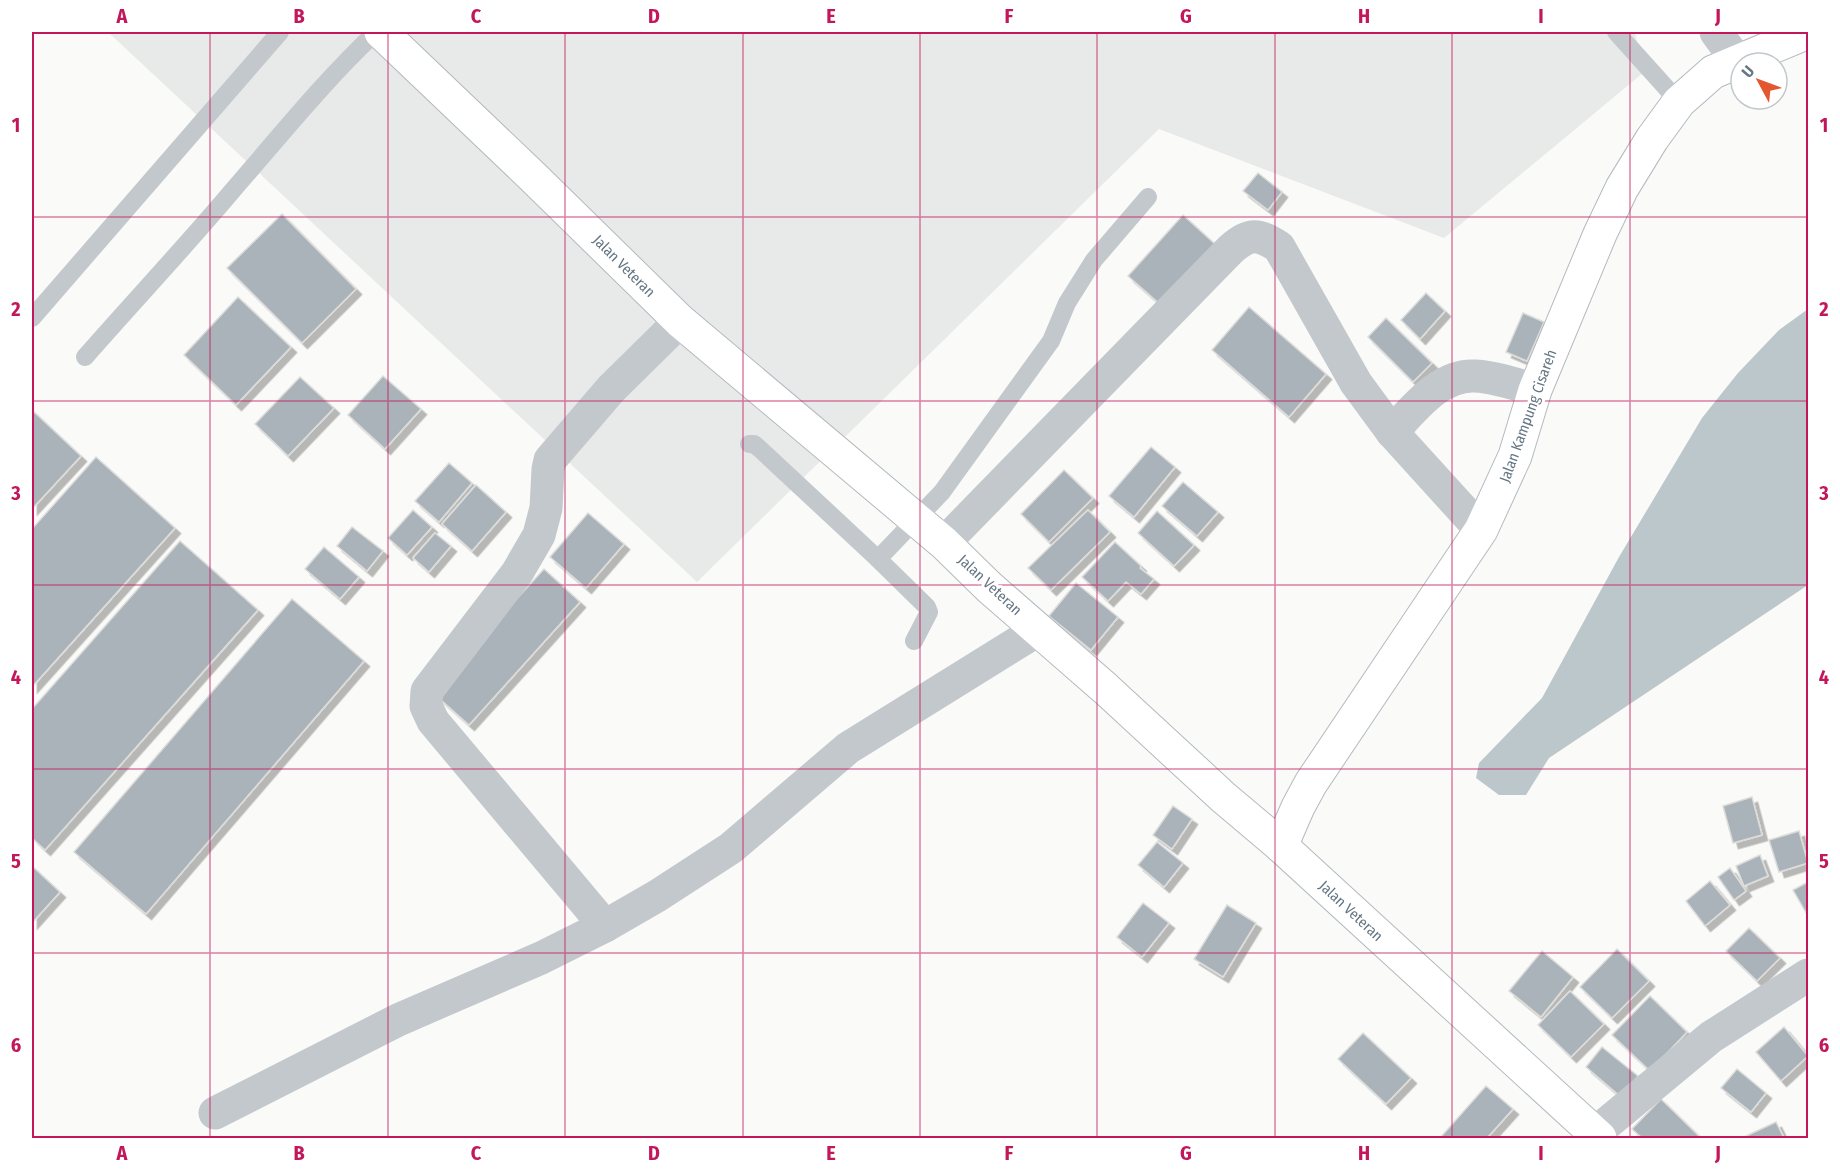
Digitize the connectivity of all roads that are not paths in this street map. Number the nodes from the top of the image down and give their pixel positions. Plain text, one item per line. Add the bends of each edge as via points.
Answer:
1 (280, 32) edge
2 (376, 32) edge
3 (381, 32) edge
4 (1616, 32) edge
5 (1716, 32) edge
6 (1809, 32) edge
7 (1730, 51) edge
8 (1762, 51) edge
9 (1729, 65) edge
10 (1679, 102) junction
11 (1148, 196) dead end
12 (32, 318) edge
13 (680, 321) junction
14 (85, 357) dead end
15 (1535, 390) junction
16 (1392, 432) junction
17 (749, 444) dead end
18 (916, 519) junction
19 (1481, 530) junction
20 (944, 543) junction
21 (878, 559) junction
22 (1038, 630) junction
23 (914, 641) dead end
24 (1281, 846) junction
25 (605, 926) junction
26 (1809, 975) edge
27 (215, 1113) dead end
28 (1597, 1136) edge

1 - 12 lane
2 - 14 lane via 273,141
3 - 13 main road, Jalan Veteran
4 - 10 lane
5 - 7 street
6 - 8 main road, Jalan Kampung Cisareh
9 - 10 main road, Jalan Kampung Cisareh via 1713,72
10 - 15 main road, Jalan Kampung Cisareh via 1622,188
11 - 18 lane via 1094,260 1067,303 1051,342 942,492
13 - 18 main road, Jalan Veteran
13 - 25 street via 611,389 550,460 546,508 539,535 517,573 427,691 426,706 433,721
15 - 16 street via 1475,376 1460,378 1440,385
15 - 19 main road, Jalan Kampung Cisareh via 1515,456
16 - 19 street
16 - 20 street via 1356,383 1279,247 1252,236 1231,249
17 - 21 lane via 760,449
18 - 20 main road, Jalan Veteran
18 - 21 lane
19 - 24 main road, Jalan Kampung Cisareh via 1311,783
20 - 22 main road, Jalan Veteran
21 - 23 lane via 930,612
22 - 24 main road, Jalan Veteran
22 - 25 street via 848,748 732,848
24 - 28 main road, Jalan Veteran
25 - 27 street via 398,1020
26 - 28 street via 1711,1037

